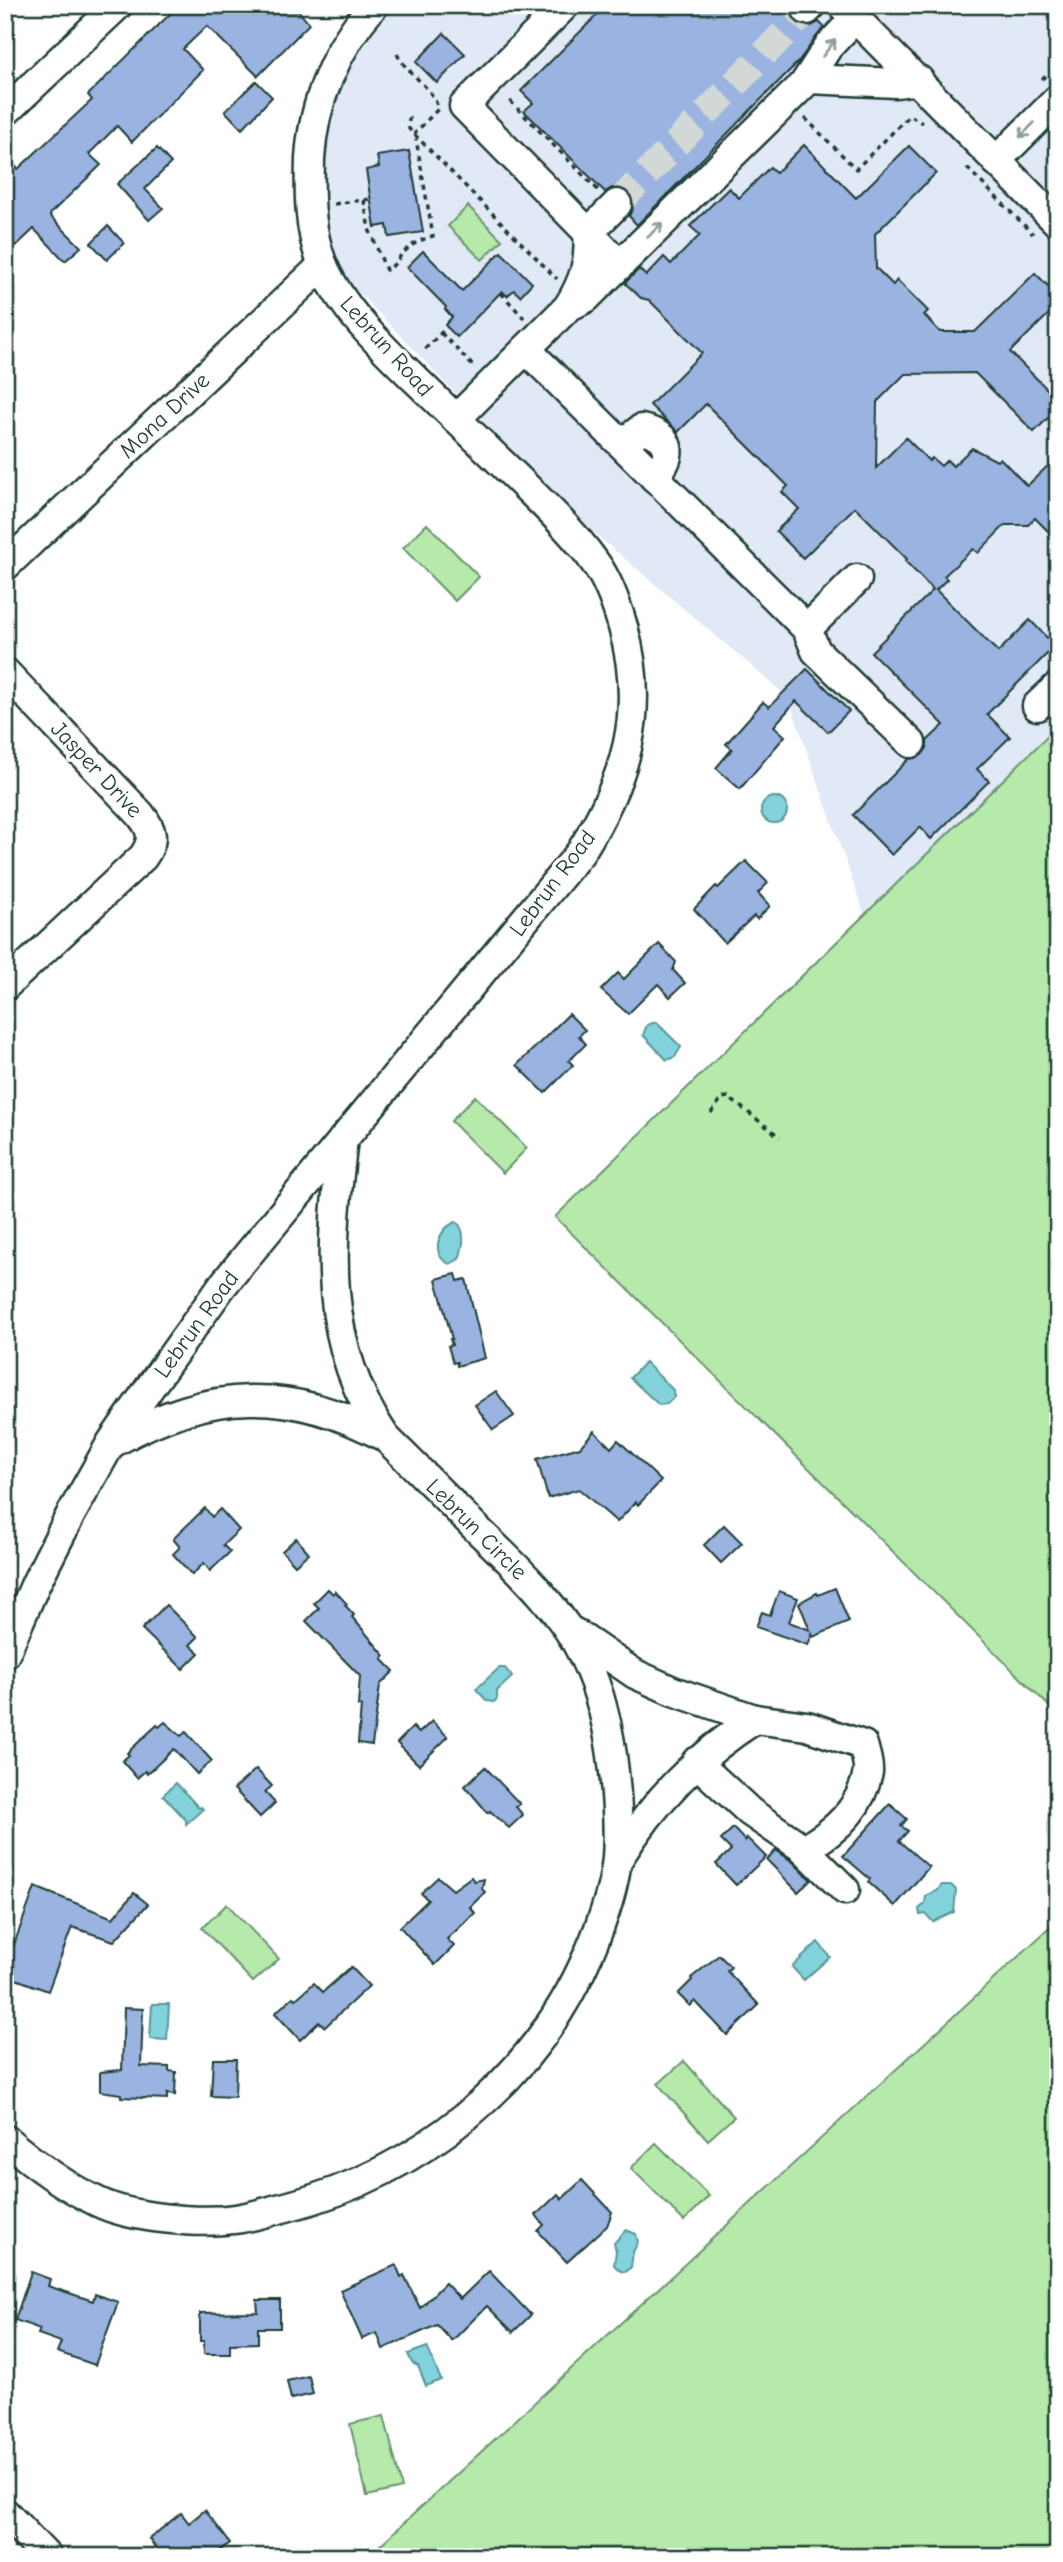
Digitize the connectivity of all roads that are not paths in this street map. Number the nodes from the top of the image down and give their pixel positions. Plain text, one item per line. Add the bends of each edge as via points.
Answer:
1 (374, 5) edge
2 (565, 5) edge
3 (99, 11) edge
4 (848, 12) edge
5 (808, 79) junction
6 (919, 80) junction
7 (1058, 99) edge
8 (5, 112) edge
9 (996, 161) junction
10 (612, 202) tunnel mouth
11 (1051, 219) edge
12 (588, 233) junction
13 (323, 265) junction
14 (620, 265) junction
15 (565, 295) junction
16 (527, 335) junction
17 (456, 419) junction
18 (5, 566) edge
19 (857, 579) dead end
20 (807, 629) junction
21 (5, 672) edge
22 (1058, 686) edge
23 (1037, 706) dead end
24 (911, 743) dead end
25 (5, 986) edge
26 (344, 1139) junction
27 (385, 1437) junction
28 (111, 1443) junction
29 (564, 1625) junction
30 (5, 1654) edge
31 (755, 1719) junction
32 (696, 1762) junction
33 (804, 1849) junction
34 (617, 1861) junction
35 (845, 1890) dead end
36 (5, 2139) edge
37 (5, 2513) edge
38 (47, 2557) edge

1 - 13 street, Lebrun Road via 331,70 311,139 311,229
2 - 12 street via 464,106
3 - 8 street
5 -> 4 street
4 - 6 street
5 - 6 street
14 -> 5 street
6 - 9 street
7 -> 9 street
9 - 11 street
10 - 12 street
12 - 14 street
12 - 15 street via 588,263 578,292
13 - 17 street, Lebrun Road via 341,298 366,327
13 - 18 street, Mona Drive
14 - 15 street via 586,298
15 - 16 street
16 - 17 street
16 - 20 street via 622,444
17 - 26 street, Lebrun Road via 572,532 598,566 627,641 635,700 630,737 607,807 580,853
19 - 20 street
20 - 24 street via 816,651
21 - 25 street, Jasper Drive via 149,824 152,836 142,857
22 - 23 street
26 - 27 street, Lebrun Circle via 332,1247 334,1298 344,1348 372,1418
26 - 28 street, Lebrun Road via 222,1286
27 - 28 street, Lebrun Circle via 337,1414 275,1400 185,1409
27 - 29 street, Lebrun Circle via 522,1572
28 - 30 street, Lebrun Road via 42,1572
29 - 31 street, Lebrun Circle via 635,1674
29 - 34 street, Lebrun Circle via 584,1657 610,1734 618,1813
31 - 32 street, Lebrun Circle
31 - 33 street via 807,1726 863,1745 869,1770 854,1808 828,1836
32 - 33 street via 750,1812
32 - 34 street, Lebrun Circle via 640,1824
33 - 35 street
34 - 36 street, Lebrun Circle via 601,1924 580,1974 550,2026 503,2083 463,2120 382,2172 304,2202 234,2219 163,2219 100,2203 36,2165
37 - 38 street

